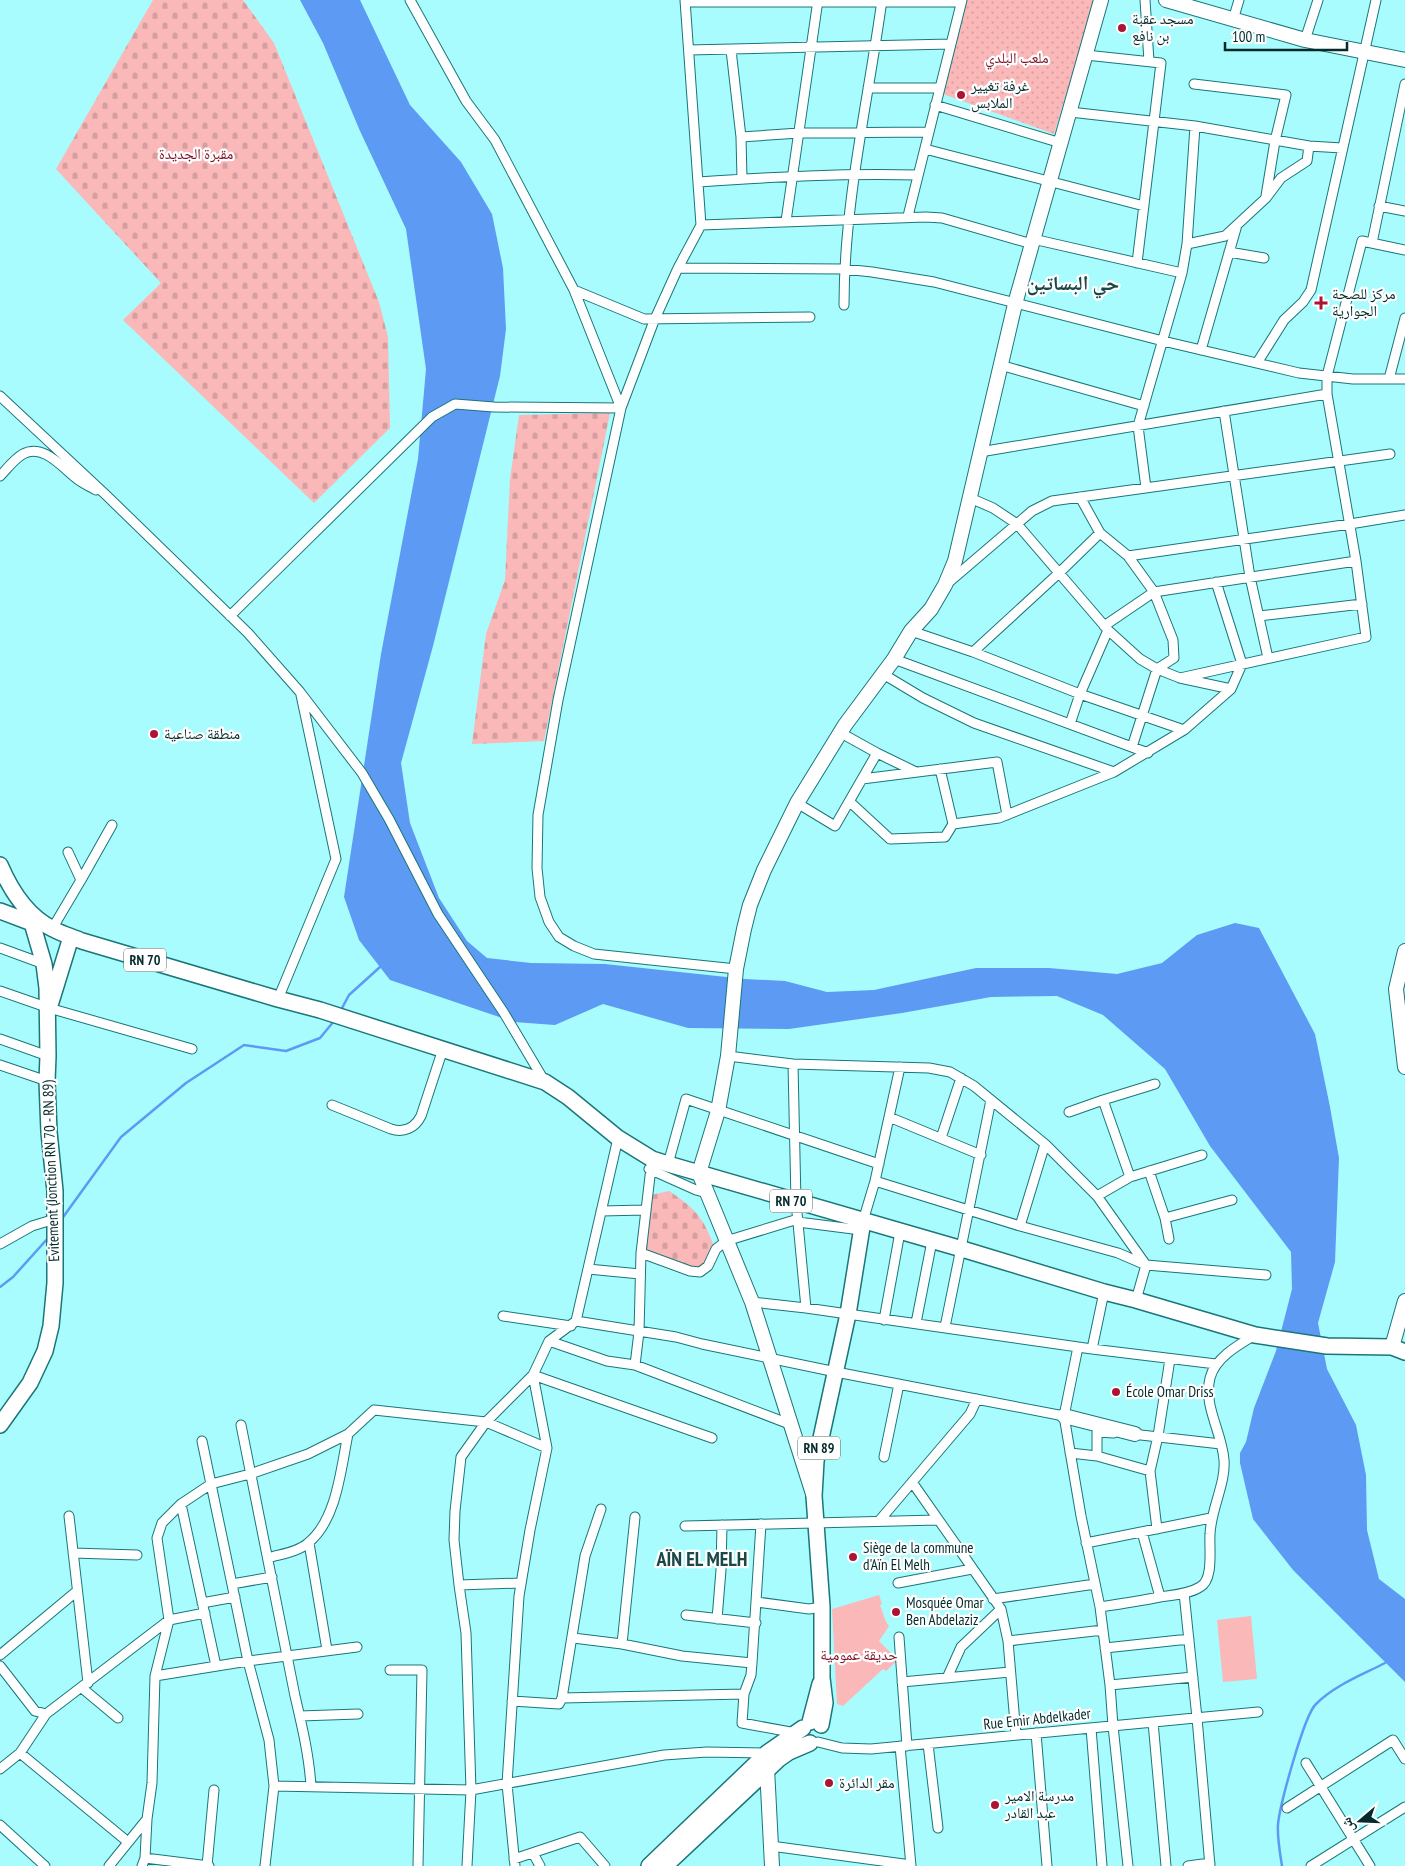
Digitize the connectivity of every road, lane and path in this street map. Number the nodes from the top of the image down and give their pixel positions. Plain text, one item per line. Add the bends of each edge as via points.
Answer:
1 (410, 0) edge
2 (1101, 0) edge
3 (1145, 0) edge
4 (1166, 0) edge
5 (1239, 0) edge
6 (1318, 0) edge
7 (1376, 0) edge
8 (686, 1) edge
9 (818, 1) edge
10 (881, 1) edge
11 (961, 1) edge
12 (1233, 20) junction
13 (1305, 40) junction
14 (951, 44) junction
15 (874, 46) junction
16 (811, 48) junction
17 (689, 50) junction
18 (731, 50) junction
19 (1364, 51) junction
20 (1086, 54) junction
21 (1405, 60) edge
22 (1149, 61) junction
23 (1194, 84) dead end
24 (1405, 84) edge
25 (868, 88) junction
26 (940, 88) junction
27 (936, 105) junction
28 (1070, 112) junction
29 (1154, 121) junction
30 (1195, 126) junction
31 (861, 131) junction
32 (929, 132) junction
33 (799, 133) junction
34 (741, 137) junction
35 (1275, 141) junction
36 (1061, 143) junction
37 (1309, 146) junction
38 (1342, 148) junction
39 (924, 149) junction
40 (855, 173) junction
41 (793, 175) junction
42 (918, 175) junction
43 (742, 179) junction
44 (699, 182) junction
45 (1050, 182) junction
46 (1266, 198) junction
47 (1144, 206) junction
48 (1380, 206) junction
49 (1405, 211) edge
50 (908, 216) junction
51 (848, 219) junction
52 (786, 222) junction
53 (701, 225) junction
54 (1236, 225) junction
55 (1033, 242) junction
56 (1372, 243) junction
57 (1187, 244) junction
58 (1405, 250) edge
59 (1229, 252) junction
60 (1264, 258) dead end
61 (1137, 263) junction
62 (678, 268) junction
63 (844, 268) junction
64 (1182, 273) junction
65 (574, 290) junction
66 (1015, 304) junction
67 (844, 305) dead end
68 (810, 317) dead end
69 (1405, 318) edge
70 (654, 320) junction
71 (1163, 341) junction
72 (1201, 350) junction
73 (1258, 363) junction
74 (1000, 366) junction
75 (1327, 376) junction
76 (1389, 379) junction
77 (1405, 379) edge
78 (1327, 394) junction
79 (0, 396) edge
80 (1144, 406) junction
81 (621, 408) junction
82 (1224, 411) junction
83 (1138, 426) junction
84 (980, 452) junction
85 (1390, 454) dead end
86 (1338, 460) junction
87 (0, 476) edge
88 (1233, 476) junction
89 (1146, 488) junction
90 (106, 495) junction
91 (1080, 497) junction
92 (970, 498) junction
93 (1405, 514) edge
94 (1017, 524) junction
95 (1350, 524) junction
96 (1100, 533) junction
97 (1244, 539) junction
98 (1128, 556) junction
99 (1356, 561) junction
100 (1060, 573) junction
101 (1250, 577) junction
102 (1216, 582) junction
103 (945, 585) junction
104 (1154, 592) junction
105 (1362, 604) junction
106 (230, 616) junction
107 (1259, 616) junction
108 (1106, 628) junction
109 (911, 632) junction
110 (973, 652) junction
111 (1268, 658) junction
112 (894, 659) junction
113 (1242, 664) junction
114 (1157, 669) junction
115 (883, 674) junction
116 (1180, 678) junction
117 (1231, 689) junction
118 (300, 692) junction
119 (1080, 694) junction
120 (1143, 716) junction
121 (1070, 724) junction
122 (1184, 730) junction
123 (841, 733) junction
124 (1132, 747) junction
125 (1148, 752) junction
126 (877, 753) junction
127 (940, 769) junction
128 (917, 772) junction
129 (1114, 772) junction
130 (862, 779) junction
131 (850, 802) junction
132 (797, 803) junction
133 (1007, 815) junction
134 (953, 824) junction
135 (112, 825) dead end
136 (68, 852) dead end
137 (1, 871) edge
138 (81, 880) junction
139 (24, 907) junction
140 (0, 911) edge
141 (32, 923) junction
142 (52, 929) junction
143 (72, 936) junction
144 (0, 948) edge
145 (1405, 951) edge
146 (44, 964) junction
147 (736, 972) junction
148 (0, 991) edge
149 (278, 1000) junction
150 (49, 1008) junction
151 (0, 1039) edge
152 (192, 1049) dead end
153 (443, 1049) junction
154 (728, 1050) junction
155 (48, 1056) junction
156 (793, 1064) junction
157 (0, 1065) edge
158 (900, 1067) junction
159 (1405, 1067) edge
160 (961, 1078) junction
161 (46, 1082) junction
162 (545, 1082) junction
163 (1155, 1084) dead end
164 (991, 1100) junction
165 (1103, 1100) junction
166 (332, 1105) dead end
167 (718, 1111) junction
168 (1069, 1112) dead end
169 (889, 1117) junction
170 (795, 1136) junction
171 (618, 1138) junction
172 (941, 1138) junction
173 (1045, 1144) junction
174 (981, 1155) junction
175 (1202, 1155) dead end
176 (650, 1164) junction
177 (668, 1164) junction
178 (879, 1164) junction
179 (1148, 1171) junction
180 (699, 1172) junction
181 (1130, 1177) junction
182 (875, 1181) junction
183 (707, 1193) junction
184 (1097, 1196) junction
185 (1232, 1200) dead end
186 (796, 1202) junction
187 (646, 1210) junction
188 (602, 1211) junction
189 (970, 1211) junction
190 (1165, 1218) junction
191 (55, 1219) junction
192 (798, 1221) junction
193 (862, 1225) junction
194 (1020, 1226) junction
195 (900, 1232) junction
196 (1169, 1239) dead end
197 (726, 1241) junction
198 (932, 1241) junction
199 (0, 1244) edge
200 (962, 1249) junction
201 (641, 1253) junction
202 (1146, 1265) junction
203 (588, 1269) junction
204 (640, 1274) junction
205 (1266, 1275) dead end
206 (1104, 1292) junction
207 (1136, 1300) junction
208 (1405, 1301) edge
209 (752, 1302) junction
210 (806, 1308) junction
211 (848, 1314) junction
212 (503, 1316) dead end
213 (884, 1320) junction
214 (574, 1324) junction
215 (916, 1324) junction
216 (945, 1327) junction
217 (640, 1332) junction
218 (1258, 1335) junction
219 (549, 1341) junction
220 (1078, 1347) junction
221 (1092, 1350) junction
222 (1401, 1350) edge
223 (769, 1357) junction
224 (1170, 1359) junction
225 (1216, 1364) junction
226 (635, 1365) junction
227 (836, 1372) junction
228 (533, 1375) junction
229 (900, 1384) junction
230 (977, 1399) junction
231 (1064, 1416) junction
232 (486, 1422) junction
233 (0, 1425) edge
234 (241, 1425) dead end
235 (792, 1425) junction
236 (348, 1434) junction
237 (1135, 1434) junction
238 (1158, 1436) junction
239 (712, 1438) dead end
240 (202, 1441) dead end
241 (1221, 1444) junction
242 (547, 1448) junction
243 (1070, 1453) junction
244 (1097, 1456) junction
245 (884, 1457) dead end
246 (1150, 1471) junction
247 (250, 1474) junction
248 (912, 1482) junction
249 (211, 1484) junction
250 (814, 1496) junction
251 (182, 1504) junction
252 (601, 1509) dead end
253 (69, 1516) dead end
254 (635, 1517) dead end
255 (1211, 1518) junction
256 (938, 1520) junction
257 (879, 1521) junction
258 (816, 1523) junction
259 (761, 1524) junction
260 (722, 1525) junction
261 (685, 1526) dead end
262 (1157, 1529) junction
263 (1142, 1532) junction
264 (308, 1543) junction
265 (1086, 1543) junction
266 (73, 1553) junction
267 (137, 1555) dead end
268 (268, 1558) junction
269 (972, 1569) junction
270 (272, 1577) junction
271 (520, 1583) junction
272 (898, 1583) dead end
273 (232, 1584) junction
274 (1095, 1584) junction
275 (458, 1585) junction
276 (78, 1591) junction
277 (1184, 1593) junction
278 (235, 1597) junction
279 (1160, 1597) junction
280 (993, 1599) junction
281 (757, 1602) junction
282 (202, 1603) junction
283 (822, 1606) junction
284 (1100, 1607) junction
285 (1001, 1609) junction
286 (205, 1613) junction
287 (686, 1616) dead end
288 (717, 1619) junction
289 (169, 1620) junction
290 (756, 1623) junction
291 (1103, 1630) junction
292 (573, 1638) junction
293 (898, 1638) dead end
294 (1189, 1639) junction
295 (1008, 1641) junction
296 (622, 1644) junction
297 (357, 1646) dead end
298 (1105, 1648) junction
299 (327, 1650) junction
300 (0, 1655) edge
301 (288, 1655) junction
302 (248, 1661) junction
303 (752, 1664) junction
304 (0, 1666) edge
305 (216, 1666) junction
306 (390, 1670) dead end
307 (1010, 1672) junction
308 (156, 1676) junction
309 (1193, 1677) junction
310 (947, 1678) junction
311 (902, 1682) junction
312 (85, 1685) junction
313 (1110, 1685) junction
314 (744, 1694) junction
315 (562, 1698) junction
316 (512, 1701) junction
317 (1258, 1712) dead end
318 (46, 1714) junction
319 (358, 1714) dead end
320 (300, 1716) junction
321 (118, 1718) dead end
322 (1197, 1718) junction
323 (1153, 1722) junction
324 (1113, 1726) junction
325 (808, 1727) junction
326 (1091, 1728) junction
327 (1036, 1733) junction
328 (1016, 1735) junction
329 (814, 1742) junction
330 (928, 1744) junction
331 (904, 1746) junction
332 (20, 1753) junction
333 (1405, 1759) edge
334 (767, 1761) junction
335 (1306, 1763) dead end
336 (0, 1769) edge
337 (507, 1784) junction
338 (274, 1786) junction
339 (311, 1786) junction
340 (1320, 1787) junction
341 (420, 1789) junction
342 (214, 1790) dead end
343 (471, 1790) junction
344 (1405, 1807) edge
345 (1287, 1808) dead end
346 (148, 1819) junction
347 (0, 1825) edge
348 (938, 1828) dead end
349 (1353, 1840) junction
350 (128, 1842) junction
351 (771, 1846) junction
352 (534, 1853) junction
353 (143, 1862) edge
354 (514, 1863) edge
355 (659, 1864) edge
356 (911, 1865) edge
357 (1210, 1865) edge
358 (45, 1866) edge
359 (109, 1866) edge
360 (208, 1866) edge
361 (265, 1866) edge
362 (418, 1866) edge
363 (467, 1866) edge
364 (540, 1866) edge
365 (605, 1866) edge
366 (772, 1866) edge
367 (1047, 1866) edge
368 (1102, 1866) edge
369 (1128, 1866) edge
370 (1166, 1866) edge
371 (1188, 1866) edge
372 (1311, 1866) edge
373 (1370, 1866) edge

1 - 65 street via 466,101 495,140
2 - 20 street
3 - 22 street
4 - 12 street
5 - 12 street
6 - 13 street
7 - 19 street
8 - 9 street
8 - 17 street
9 - 10 street
9 - 16 street
10 - 11 street
10 - 15 street
11 - 14 street
12 - 13 street
13 - 19 street
14 - 15 street
14 - 26 street
15 - 16 street
15 - 25 street
16 - 18 street
16 - 33 street
17 - 18 street
17 - 44 street
18 - 34 street
19 - 21 street
19 - 38 street
20 - 22 street
20 - 28 street
22 - 29 street via 1161,62
23 - 35 street via 1286,95
24 - 48 street
25 - 26 street
25 - 31 street
26 - 27 street
27 - 32 street
27 - 36 street
28 - 29 street
28 - 36 street
29 - 30 street
29 - 47 street
30 - 35 street
30 - 57 street
31 - 32 street
31 - 33 street
31 - 40 street
32 - 39 street
33 - 34 street
33 - 41 street
34 - 43 street
35 - 37 street
35 - 46 street
36 - 45 street
37 - 38 street
37 - 46 street via 1307,161 1281,178
38 - 73 street via 1310,290 1303,302 1284,320
39 - 42 street
39 - 45 street
40 - 41 street
40 - 42 street
40 - 51 street
41 - 43 street
41 - 52 street
42 - 50 street
43 - 44 street
44 - 53 street
45 - 47 street
45 - 55 street
46 - 54 street
47 - 61 street
48 - 49 street
48 - 56 street
50 - 51 street
50 - 55 street via 942,218
51 - 52 street
51 - 63 street
52 - 53 street
53 - 62 street
54 - 57 street via 1225,236
54 - 59 street
55 - 61 street
55 - 66 street
56 - 58 street
56 - 75 street via 1362,241
57 - 64 street
59 - 60 street
59 - 72 street
61 - 64 street
62 - 63 street
62 - 70 street
63 - 66 street via 934,282
63 - 67 street
64 - 71 street
65 - 70 street via 644,319
65 - 81 street
66 - 71 street
66 - 74 street
68 - 70 street
69 - 76 street
70 - 81 street
71 - 72 street
71 - 80 street
72 - 73 street
73 - 75 street
74 - 80 street
74 - 84 street
75 - 76 street
75 - 78 street
76 - 77 street
78 - 82 street
78 - 86 street
79 - 90 street
80 - 83 street
81 - 106 street via 455,404 432,417
81 - 147 street via 558,700 538,815 540,897 549,922 559,937 594,954
82 - 83 street
82 - 88 street
83 - 84 street
83 - 89 street
84 - 92 street
85 - 86 street
86 - 88 street
86 - 95 street
87 - 90 street via 24,453 43,453
88 - 89 street
88 - 97 street
89 - 91 street
90 - 106 street
91 - 94 street via 1052,501 1032,511
91 - 96 street
92 - 94 street
92 - 103 street via 955,561
93 - 95 street
94 - 100 street
94 - 103 street
95 - 97 street
95 - 99 street
96 - 98 street
96 - 100 street
97 - 98 street
97 - 101 street
98 - 104 street
99 - 101 street
99 - 105 street
100 - 108 street
100 - 110 street
101 - 102 street
101 - 107 street
102 - 104 street
102 - 113 street
103 - 109 street via 931,609
104 - 108 street
104 - 114 street via 1173,640 1174,658
105 - 107 street
105 - 111 street via 1366,637
106 - 118 street
107 - 111 street
108 - 114 street via 1140,659
108 - 119 street
109 - 110 street
109 - 112 street
110 - 119 street
111 - 113 street
112 - 115 street
112 - 121 street
113 - 116 street
113 - 117 street
114 - 116 street
114 - 120 street
115 - 123 street
115 - 129 street via 974,723
116 - 117 street
117 - 122 street
118 - 149 street via 336,859
118 - 162 street via 362,773 438,914
119 - 120 street
119 - 121 street
120 - 122 street
120 - 124 street
121 - 124 street
122 - 125 street
123 - 126 street
123 - 132 street
124 - 125 street
125 - 129 street
126 - 128 street
126 - 130 street
127 - 128 street
127 - 133 street via 997,762
127 - 134 street
128 - 130 street
129 - 133 street
130 - 131 street
131 - 132 street via 834,826
131 - 134 street via 890,839 945,837
132 - 147 street via 750,905
133 - 134 street
135 - 138 street
136 - 138 street
137 - 139 main road, RN 70
138 - 142 street
139 - 141 main road, Evitement (Jonction RN 70 - RN 89)
139 - 142 main road, RN 70
140 - 141 main road
141 - 146 main road, Evitement (Jonction RN 70 - RN 89)
142 - 143 main road, RN 70
143 - 149 main road, RN 70
143 - 150 main road
144 - 146 street
145 - 159 street via 1396,989
146 - 150 main road, Evitement (Jonction RN 70 - RN 89)
147 - 154 street
148 - 150 street
149 - 153 main road, RN 70
150 - 152 street
150 - 155 main road, Evitement (Jonction RN 70 - RN 89)
151 - 155 street
153 - 162 main road, RN 70
153 - 166 street via 421,1116 409,1129 397,1131
154 - 156 street
154 - 167 street
155 - 161 main road, Evitement (Jonction RN 70 - RN 89)
156 - 158 street
156 - 170 street
157 - 161 street
158 - 160 street via 929,1068
158 - 169 street
160 - 164 street
160 - 172 street
161 - 191 main road, Evitement (Jonction RN 70 - RN 89)
162 - 171 main road, RN 70
163 - 165 street
164 - 173 street
164 - 174 street
165 - 168 street
165 - 181 street
167 - 170 street
167 - 177 street via 686,1099
167 - 180 street
169 - 172 street
169 - 178 street
170 - 178 street
170 - 186 street
171 - 176 main road, RN 70
171 - 188 street
172 - 174 street
173 - 184 street
173 - 194 street
174 - 189 street
175 - 179 street
176 - 177 main road, RN 70
176 - 183 street
176 - 187 street
177 - 180 main road, RN 70
178 - 182 street
179 - 181 street
179 - 190 street
180 - 183 street
180 - 186 main road, RN 70
181 - 184 street
182 - 189 street
182 - 193 street
183 - 197 street
184 - 202 street
185 - 190 street
186 - 192 street
186 - 193 main road, RN 70
187 - 188 street
187 - 201 street
188 - 203 street
189 - 194 street
189 - 200 street
190 - 196 street
191 - 199 street via 32,1226
191 - 233 main road, Evitement (Jonction RN 70 - RN 89) via 55,1283 45,1351 30,1383
192 - 193 street
192 - 197 street
192 - 210 street
193 - 195 main road, RN 70
193 - 211 main road, RN 89
194 - 202 street via 1118,1252
195 - 198 main road, RN 70
195 - 213 street
197 - 201 street via 716,1249 708,1266 700,1272
197 - 209 street
198 - 200 main road, RN 70
198 - 215 street
200 - 206 main road, RN 70
200 - 216 street
201 - 204 street
202 - 205 street
202 - 207 street
203 - 204 street
203 - 214 street
204 - 217 street
206 - 207 main road, RN 70
206 - 221 street
207 - 218 main road, RN 70
208 - 222 street
209 - 210 street
209 - 223 street
210 - 211 street
211 - 213 street
211 - 227 main road, RN 89
212 - 214 street
213 - 215 street
214 - 217 street
214 - 219 street
215 - 216 street
216 - 220 street
217 - 223 street
217 - 226 street
218 - 222 main road, RN 70 via 1327,1346
218 - 225 street via 1233,1349
219 - 226 street via 607,1361
219 - 228 street
220 - 221 street
220 - 231 street
221 - 224 street
223 - 227 street
223 - 235 street
224 - 225 street
224 - 238 street
225 - 241 street via 1210,1377 1208,1400
226 - 235 street
227 - 229 street
227 - 250 main road, RN 89 via 816,1461
228 - 232 street
228 - 239 street
228 - 242 street
229 - 230 street
229 - 245 street
230 - 231 street
230 - 248 street via 970,1414
231 - 237 street
231 - 243 street
232 - 236 street via 374,1410
232 - 242 street
232 - 275 street via 461,1457 454,1540
234 - 247 street
235 - 250 street
236 - 247 street via 308,1454
236 - 264 street via 328,1519
237 - 238 street
237 - 244 street via 1097,1432
238 - 241 street
238 - 246 street
240 - 249 street
241 - 255 street via 1224,1469
242 - 271 street
243 - 244 street
243 - 265 street
244 - 246 street
246 - 262 street
247 - 249 street
247 - 268 street
248 - 256 street
248 - 257 street
249 - 251 street
249 - 273 street
250 - 258 main road, RN 89
251 - 282 street
251 - 289 street via 162,1523 157,1538
252 - 292 street via 585,1556
253 - 266 street
254 - 296 street
255 - 262 street
255 - 277 street via 1207,1580 1202,1587
256 - 257 street
256 - 269 street
257 - 258 street
258 - 259 street
258 - 283 main road, RN 89
259 - 260 street
259 - 281 street
260 - 261 street
260 - 288 street
262 - 263 street
263 - 265 street
263 - 279 street
264 - 268 street
264 - 299 street
265 - 274 street
266 - 267 street
266 - 276 street
268 - 270 street
269 - 272 street
269 - 280 street
270 - 273 street
270 - 301 street
271 - 275 street
271 - 316 street
273 - 278 street
274 - 280 street
274 - 284 street
275 - 343 street via 466,1633
276 - 300 street
276 - 312 street
277 - 279 street
277 - 294 street
278 - 282 street
278 - 302 street
279 - 284 street
280 - 285 street
281 - 283 street via 809,1609
281 - 290 street
282 - 286 street
283 - 325 main road, RN 89 via 825,1703
284 - 291 street
285 - 295 street
285 - 310 street via 961,1647
286 - 289 street
286 - 305 street
287 - 288 street
288 - 290 street
289 - 308 street
289 - 312 street
290 - 303 street
291 - 295 street
291 - 298 street
292 - 296 street
292 - 315 street
293 - 311 street
294 - 298 street
294 - 309 street
295 - 307 street
296 - 303 street via 682,1656
297 - 299 street
298 - 313 street
299 - 301 street
301 - 302 street
301 - 320 street
302 - 305 street
302 - 338 street via 269,1740
303 - 314 street
304 - 318 street via 35,1711
305 - 308 street
306 - 341 street via 422,1670
307 - 310 street
307 - 328 street
308 - 346 street
309 - 313 street
309 - 322 street
310 - 311 street
311 - 331 street
312 - 318 street
312 - 321 street
313 - 324 street
314 - 315 street
314 - 325 street via 742,1723
315 - 316 street via 559,1704
316 - 337 street
317 - 322 street, Rue Emir Abdelkader
318 - 332 street
319 - 320 street
320 - 339 street via 309,1756
322 - 323 street, Rue Emir Abdelkader
322 - 357 street
323 - 324 street, Rue Emir Abdelkader
323 - 370 street
324 - 326 street, Rue Emir Abdelkader
324 - 369 street
325 - 329 main road via 824,1732
325 - 334 main road
326 - 327 street, Rue Emir Abdelkader
326 - 368 street
327 - 328 street, Rue Emir Abdelkader
327 - 367 street
328 - 330 street, Rue Emir Abdelkader
329 - 331 street, Rue Emir Abdelkader via 842,1748
329 - 334 main road
330 - 331 street, Rue Emir Abdelkader
330 - 348 street
331 - 356 street
332 - 336 street
332 - 350 street
333 - 340 street via 1393,1740
334 - 337 street via 707,1752 664,1755
334 - 351 street
334 - 355 main road
335 - 340 street
337 - 343 street
337 - 354 street
338 - 339 street
338 - 361 street
339 - 341 street
340 - 345 street
340 - 349 street
341 - 343 street
341 - 362 street
342 - 360 street
343 - 363 street
344 - 349 street
346 - 350 street
346 - 353 street
347 - 358 street
349 - 372 street
349 - 373 street
350 - 359 street
351 - 356 street
351 - 366 street
352 - 354 street
352 - 364 street
352 - 365 street via 580,1838
353 - 360 street
357 - 371 street

